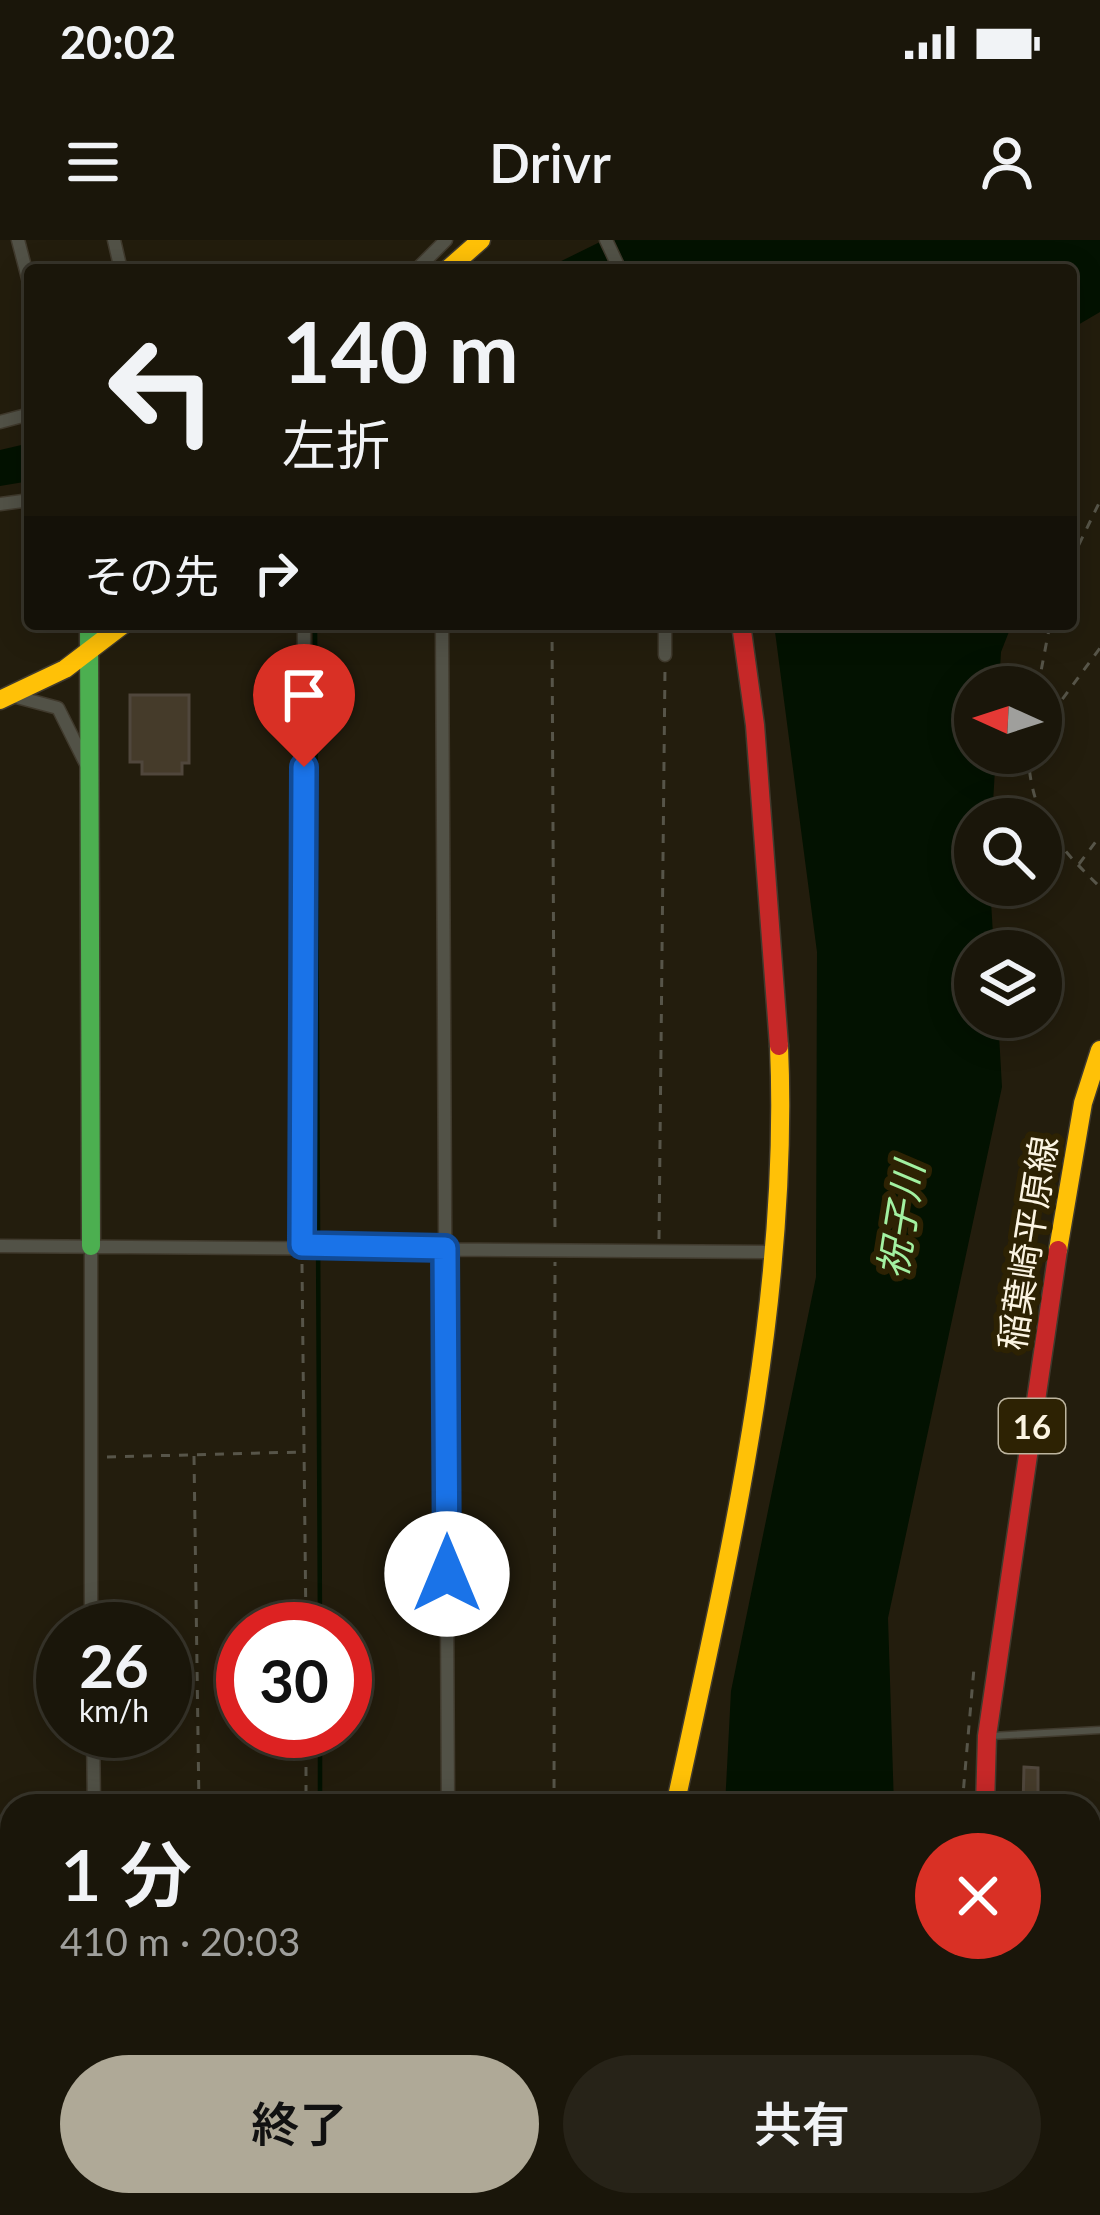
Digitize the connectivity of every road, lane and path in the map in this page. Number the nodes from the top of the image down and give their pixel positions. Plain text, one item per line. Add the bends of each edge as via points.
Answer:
1 (446, 240) edge
2 (481, 240) edge
3 (422, 264) edge
4 (454, 264) edge
5 (1100, 501) edge
6 (1077, 549) edge
7 (89, 630) edge
8 (116, 630) edge
9 (304, 630) edge
10 (442, 630) edge
11 (552, 630) edge
12 (665, 630) edge
13 (742, 630) edge
14 (1049, 630) edge
15 (90, 649) junction
16 (1100, 649) edge
17 (665, 655) joint
18 (1042, 666) edge
19 (6, 698) edge
20 (1062, 700) edge
21 (89, 771) junction
22 (1029, 774) edge
23 (1100, 836) edge
24 (1078, 865) junction
25 (1100, 887) edge
26 (1100, 1050) edge
27 (305, 1245) junction
28 (0, 1246) edge
29 (91, 1246) junction
30 (555, 1247) junction
31 (659, 1247) junction
32 (445, 1248) junction
33 (774, 1252) junction
34 (305, 1452) junction
35 (194, 1456) junction
36 (88, 1458) junction
37 (91, 1602) edge
38 (305, 1602) edge
39 (974, 1668) dead end
40 (1100, 1730) edge
41 (987, 1736) junction
42 (93, 1758) edge
43 (306, 1758) edge
44 (94, 1794) edge
45 (199, 1794) edge
46 (306, 1794) edge
47 (448, 1794) edge
48 (554, 1794) edge
49 (678, 1794) edge
50 (963, 1794) edge
51 (986, 1794) edge

1 - 3 street
2 - 4 street
5 - 6 path
7 - 15 street
8 - 15 street
9 - 27 street
10 - 32 street
11 - 30 path
12 - 17 street
13 - 33 street via 777,994
14 - 18 path
15 - 19 street
15 - 21 street
16 - 20 path
17 - 31 path
19 - 21 street via 58,707
21 - 29 street
22 - 24 path via 1058,845
23 - 24 path
24 - 25 path
26 - 41 street, 稲葉崎平原線 / 16 via 1072,1164
27 - 29 street
27 - 32 street
27 - 34 path
28 - 29 street
29 - 36 street
30 - 31 street
30 - 32 street
30 - 48 path
31 - 33 street
32 - 47 street
33 - 49 street via 738,1516
34 - 35 path
34 - 38 path
35 - 36 path
35 - 45 path
36 - 37 street
39 - 50 path
40 - 41 lane
41 - 51 street, 稲葉崎平原線 / 16
42 - 44 street
43 - 46 path

